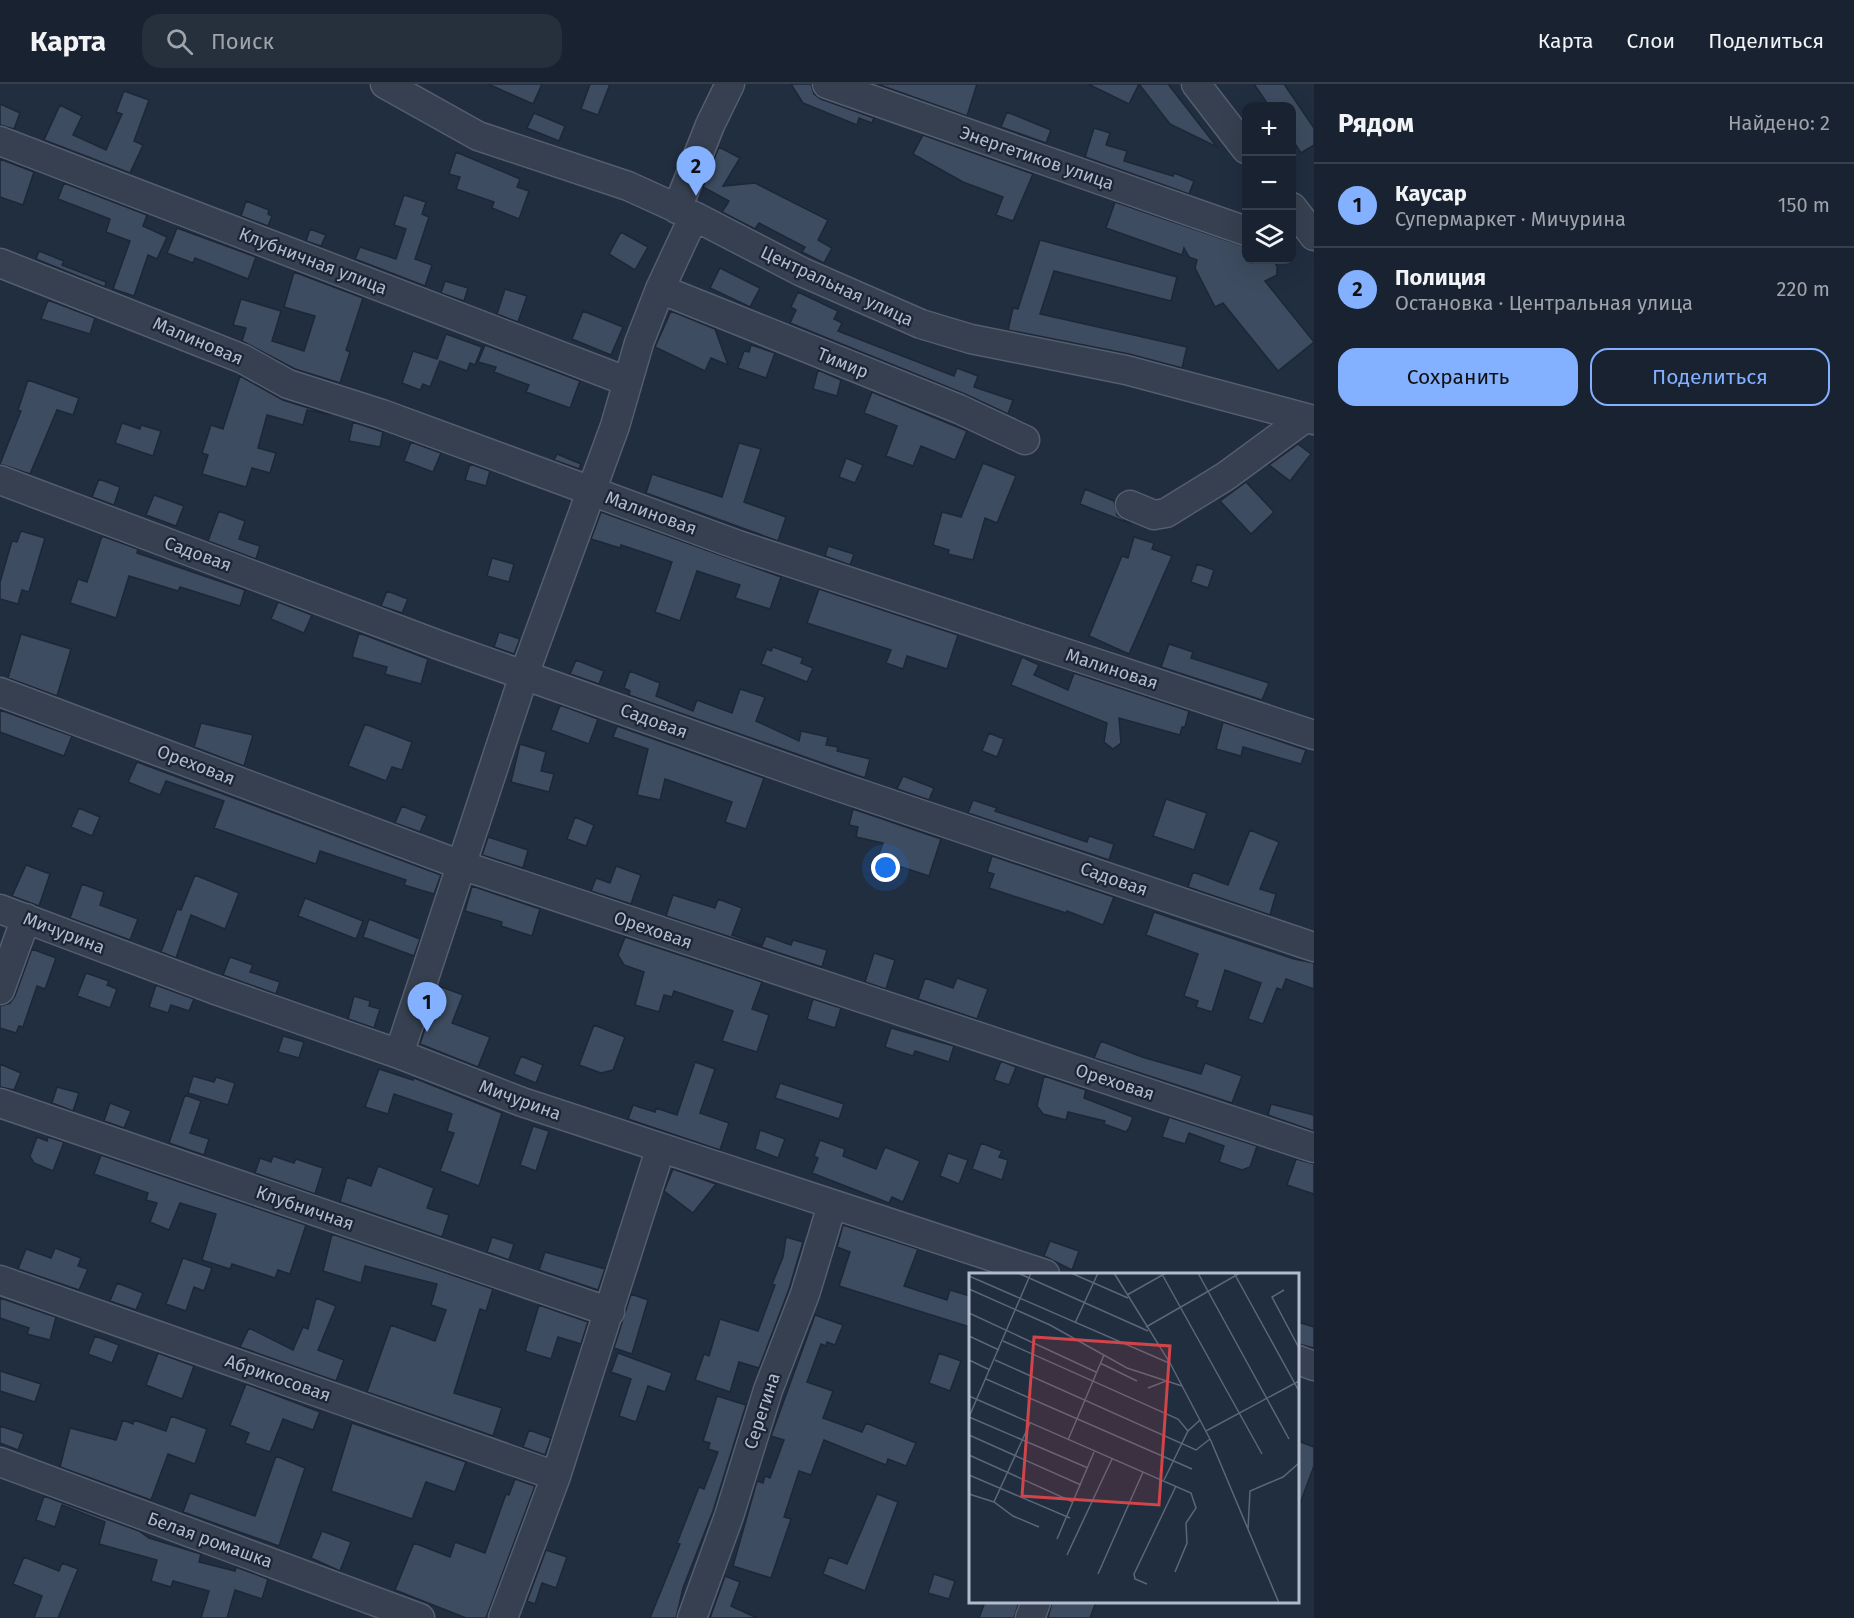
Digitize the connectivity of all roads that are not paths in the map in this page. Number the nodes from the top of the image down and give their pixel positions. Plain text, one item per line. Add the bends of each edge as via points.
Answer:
1 (385, 84) edge
2 (730, 84) edge
3 (827, 84) edge
4 (1196, 84) edge
5 (0, 141) edge
6 (1242, 144) edge
7 (1294, 210) edge
8 (686, 212) junction
9 (1242, 230) edge
10 (1314, 236) edge
11 (1296, 243) edge
12 (1314, 247) edge
13 (0, 263) edge
14 (660, 289) junction
15 (626, 381) junction
16 (1310, 419) edge
17 (1025, 440) dead end
18 (0, 480) edge
19 (590, 491) junction
20 (1130, 505) dead end
21 (524, 675) junction
22 (0, 692) edge
23 (1314, 735) edge
24 (461, 865) junction
25 (13, 913) edge
26 (1314, 947) edge
27 (0, 990) edge
28 (399, 1054) junction
29 (0, 1103) edge
30 (1314, 1148) edge
31 (660, 1150) junction
32 (832, 1204) junction
33 (1040, 1273) edge
34 (0, 1280) edge
35 (610, 1312) junction
36 (1299, 1360) edge
37 (1314, 1366) edge
38 (0, 1462) edge
39 (556, 1476) junction
40 (1036, 1603) edge
41 (420, 1618) edge
42 (503, 1618) edge
43 (692, 1618) edge
44 (1030, 1618) edge

1 - 8 street, Центральная улица via 478,136 628,186
2 - 8 street via 710,125
3 - 9 street, Энергетиков улица
4 - 6 street
5 - 15 street, Клубничная улица
7 - 10 street
8 - 14 street
8 - 16 street, Центральная улица via 802,272 921,324 970,339 1126,370
11 - 12 street
13 - 19 street, Малиновая via 243,359 288,384 382,414
14 - 15 street
14 - 17 street, Тимир via 959,409
15 - 19 street via 615,426
16 - 20 street via 1166,513 1154,515
18 - 21 street, Садовая
19 - 21 street
19 - 23 street, Малиновая via 738,545
21 - 24 street
21 - 26 street, Садовая via 828,783
22 - 24 street, Ореховая
24 - 28 street
24 - 30 street, Ореховая
25 - 27 street
25 - 28 street, Мичурина
28 - 31 street, Мичурина
29 - 35 street, Клубничная
31 - 32 street, Мичурина
31 - 35 street
32 - 33 street, Мичурина
32 - 43 street, Серегина via 805,1294 768,1390
34 - 39 street, Абрикосовая
35 - 39 street
36 - 37 street
38 - 41 street, Белая ромашка
39 - 42 street
40 - 44 street

